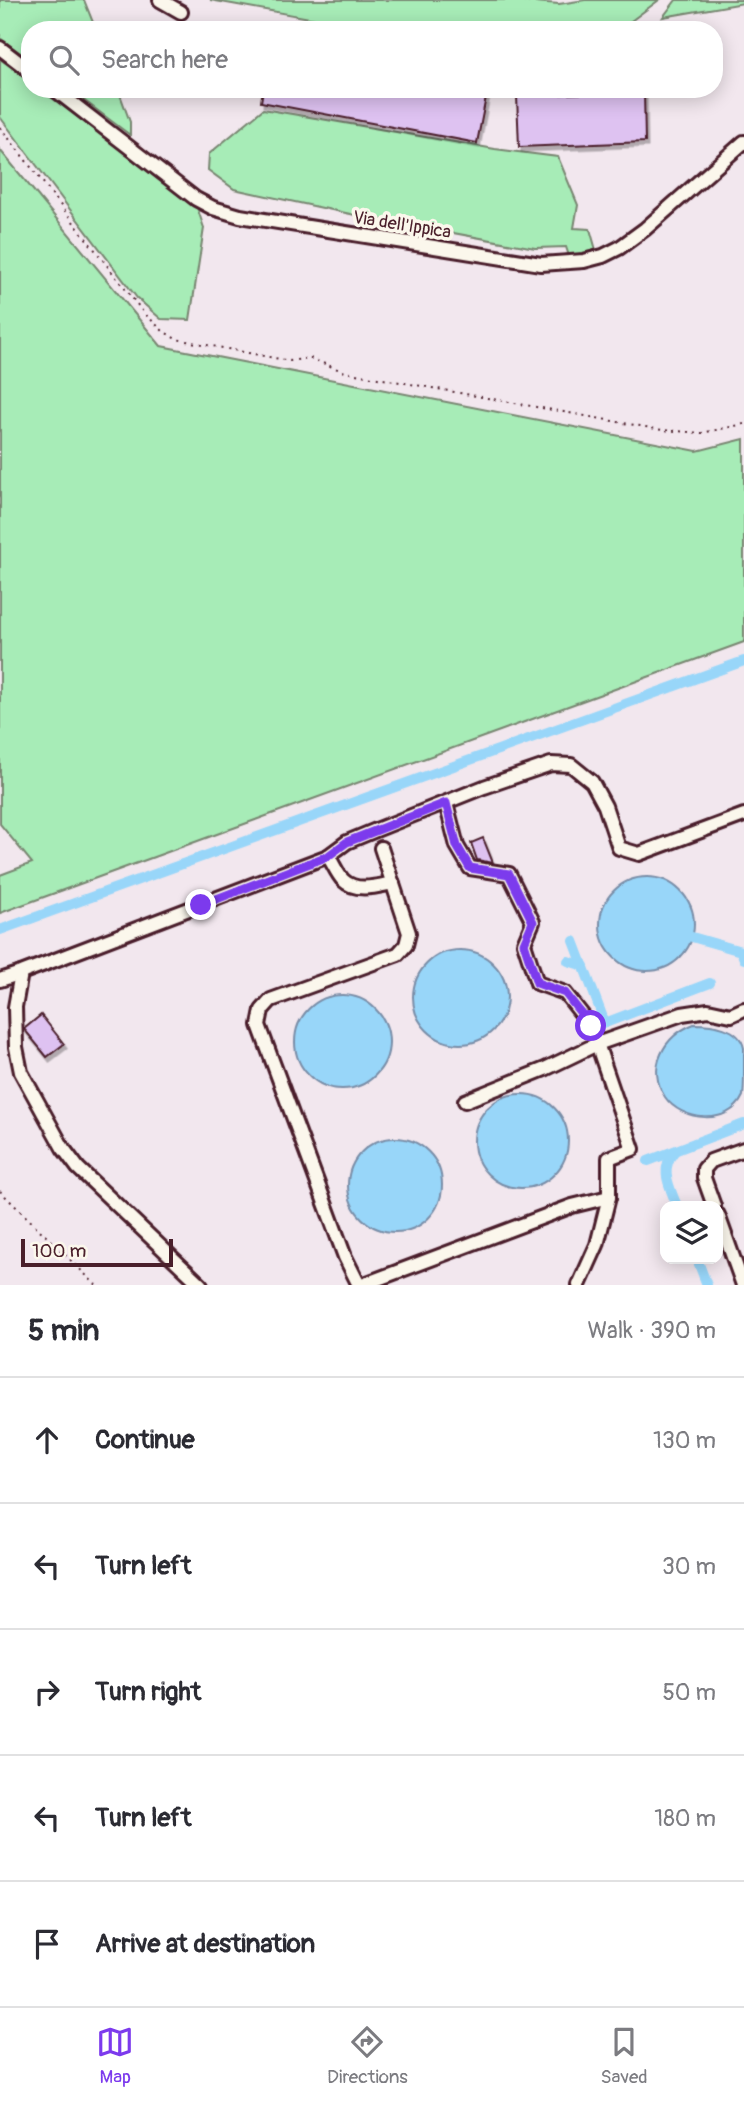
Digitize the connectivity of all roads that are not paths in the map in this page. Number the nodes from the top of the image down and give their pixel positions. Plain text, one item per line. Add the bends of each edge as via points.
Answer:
1 (160, 0) edge
2 (181, 12) dead end
3 (0, 48) edge
4 (21, 64) edge
5 (66, 98) edge
6 (744, 142) edge
7 (446, 803) junction
8 (744, 815) edge
9 (381, 848) dead end
10 (328, 856) junction
11 (393, 883) junction
12 (21, 973) junction
13 (0, 980) edge
14 (744, 1009) edge
15 (597, 1044) junction
16 (465, 1101) dead end
17 (744, 1149) edge
18 (609, 1196) junction
19 (712, 1201) edge
20 (723, 1229) edge
21 (201, 1285) edge
22 (361, 1285) edge
23 (579, 1285) edge
24 (743, 1285) edge

1 - 2 street
3 - 4 street
5 - 6 street, Via dell'Ippica via 191,196 218,211 541,264 584,261 619,248
7 - 8 street via 551,764 571,765 592,782 618,848 639,854
7 - 10 street via 347,842
7 - 15 street via 457,846 470,868 509,874 533,922 524,943 537,983 565,993 591,1026
9 - 11 street
10 - 11 street via 350,884 370,888
10 - 12 street
11 - 22 street via 409,933 398,954 271,1000 262,1010 259,1025 345,1257
12 - 13 street
12 - 21 street via 15,1007 21,1072 64,1148 78,1168
14 - 15 street via 731,1015 708,1010 682,1014
15 - 16 street
15 - 18 street via 633,1149 609,1158
17 - 19 street via 711,1161 704,1169
18 - 22 street
18 - 23 street via 597,1245
20 - 24 street

